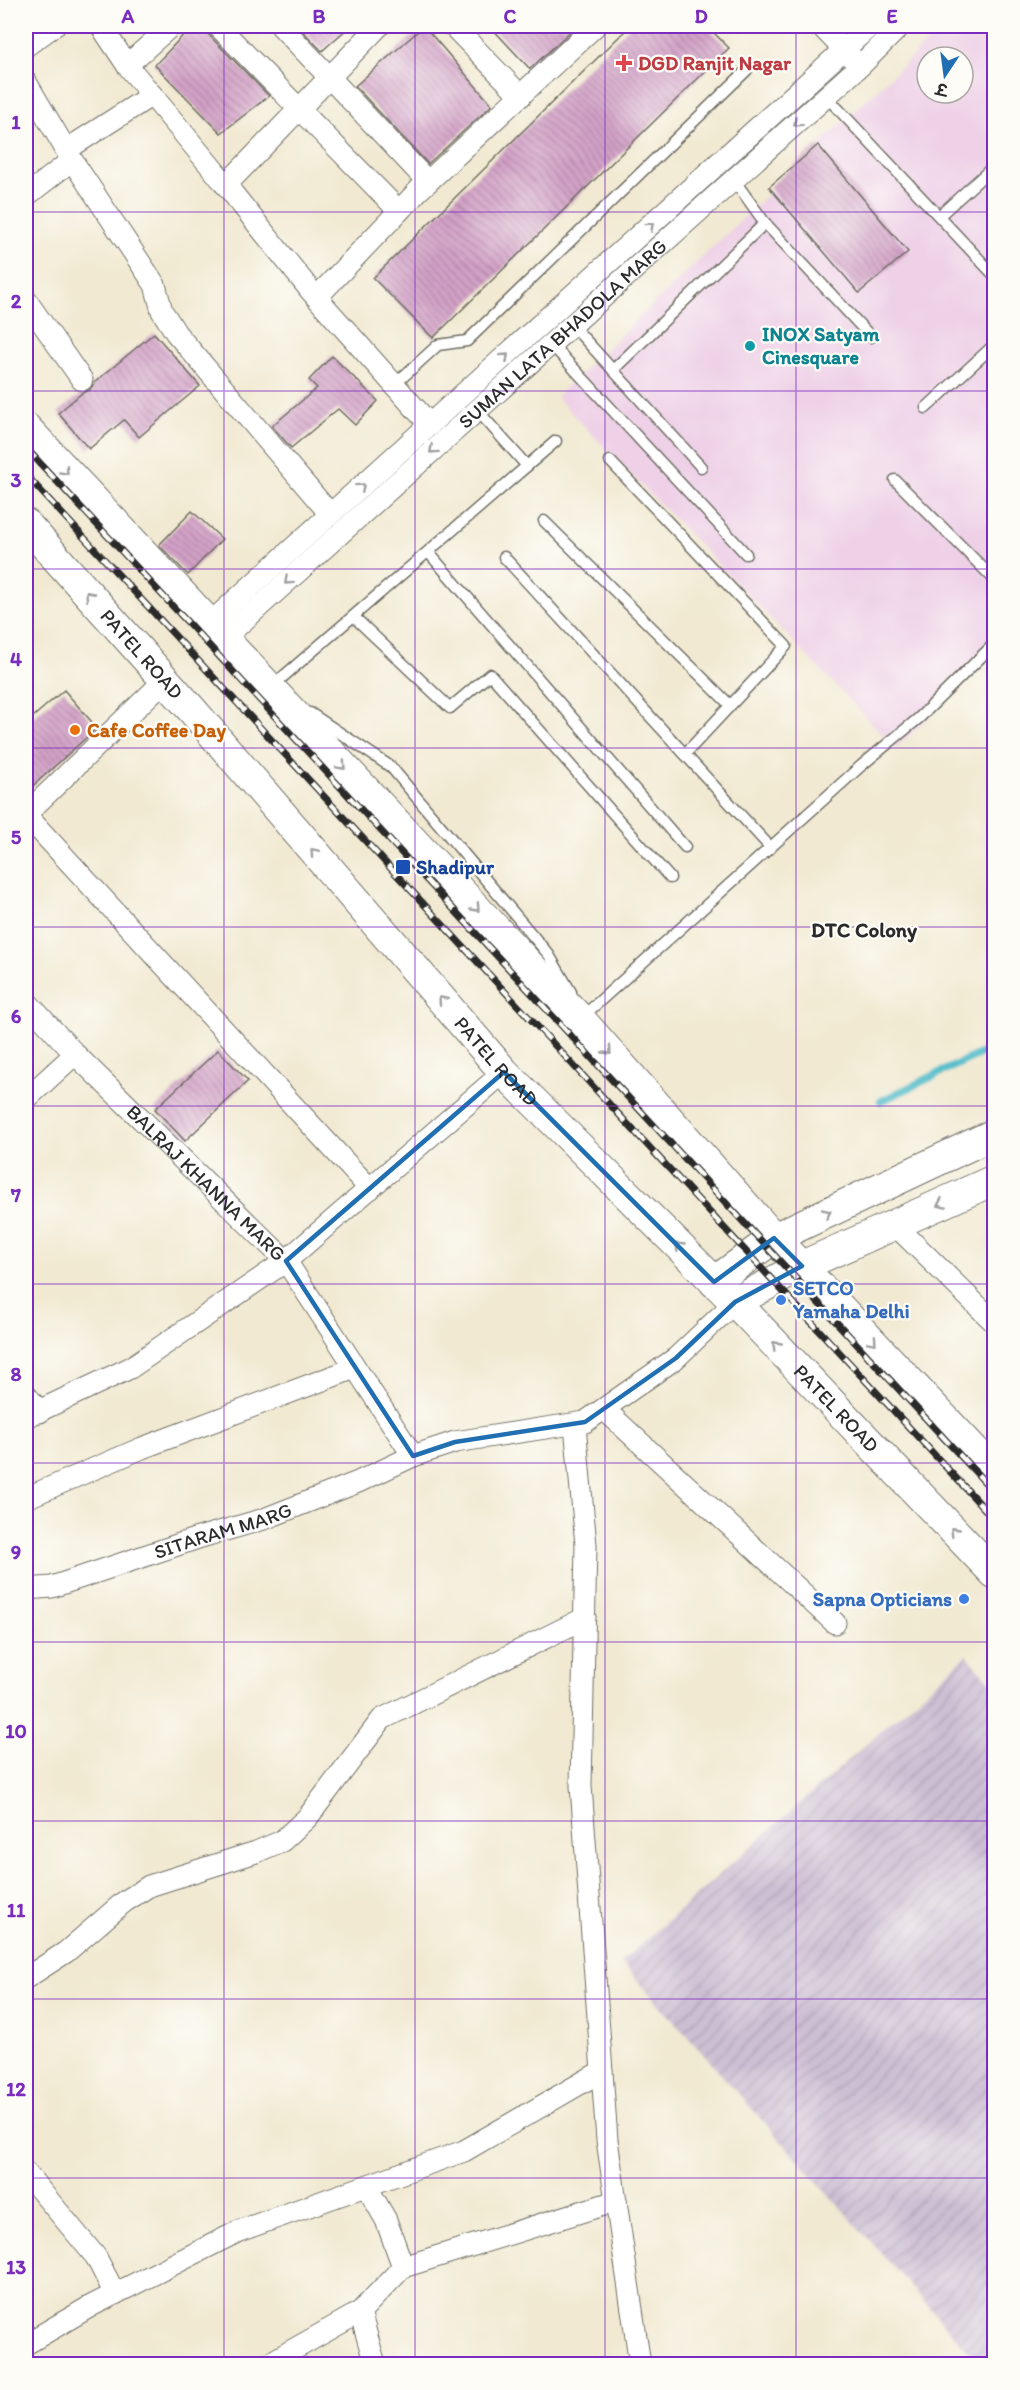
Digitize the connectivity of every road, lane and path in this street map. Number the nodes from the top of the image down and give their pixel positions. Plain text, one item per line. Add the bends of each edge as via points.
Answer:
1 (54, 26) edge
2 (100, 26) edge
3 (171, 26) edge
4 (218, 26) edge
5 (281, 26) edge
6 (379, 26) edge
7 (453, 26) edge
8 (595, 26) edge
9 (821, 26) edge
10 (870, 26) edge
11 (900, 26) edge
12 (26, 46) edge
13 (844, 50) junction
14 (127, 64) junction
15 (860, 66) junction
16 (747, 70) dead end
17 (330, 77) junction
18 (152, 95) junction
19 (29, 96) edge
20 (521, 96) junction
21 (826, 96) junction
22 (300, 108) junction
23 (69, 155) junction
24 (994, 166) edge
25 (734, 180) junction
26 (428, 182) junction
27 (226, 185) junction
28 (26, 196) edge
29 (399, 211) junction
30 (939, 216) junction
31 (765, 223) junction
32 (994, 275) edge
33 (317, 297) junction
34 (26, 300) edge
35 (572, 325) junction
36 (871, 337) dead end
37 (551, 344) junction
38 (994, 345) edge
39 (613, 370) junction
40 (82, 380) dead end
41 (394, 385) junction
42 (926, 408) dead end
43 (477, 410) junction
44 (430, 425) junction
45 (26, 428) edge
46 (556, 441) dead end
47 (610, 461) dead end
48 (527, 466) junction
49 (701, 467) dead end
50 (895, 480) dead end
51 (330, 514) junction
52 (544, 521) dead end
53 (26, 524) edge
54 (429, 553) junction
55 (746, 554) dead end
56 (504, 557) dead end
57 (994, 579) edge
58 (354, 616) junction
59 (215, 632) junction
60 (994, 644) edge
61 (165, 680) junction
62 (269, 689) junction
63 (730, 705) junction
64 (685, 754) junction
65 (26, 815) edge
66 (685, 847) dead end
67 (770, 847) junction
68 (670, 878) dead end
69 (26, 1001) edge
70 (580, 1019) junction
71 (75, 1054) junction
72 (504, 1072) junction
73 (26, 1099) edge
74 (994, 1134) edge
75 (994, 1180) edge
76 (370, 1189) junction
77 (895, 1225) junction
78 (774, 1238) junction
79 (286, 1261) junction
80 (802, 1266) junction
81 (714, 1281) junction
82 (735, 1302) junction
83 (994, 1322) edge
84 (355, 1368) junction
85 (26, 1395) edge
86 (605, 1410) junction
87 (33, 1414) edge
88 (575, 1425) junction
89 (413, 1456) junction
90 (994, 1468) edge
91 (26, 1498) edge
92 (994, 1573) edge
93 (26, 1589) edge
94 (585, 1618) junction
95 (835, 1623) dead end
96 (26, 1978) edge
97 (602, 2071) junction
98 (26, 2173) edge
99 (367, 2187) junction
100 (616, 2201) junction
101 (403, 2267) junction
102 (115, 2294) junction
103 (360, 2312) junction
104 (26, 2344) edge
105 (268, 2364) edge
106 (375, 2364) edge
107 (640, 2364) edge

1 - 12 street
2 - 14 street
3 - 14 street
4 - 22 street
5 - 17 street
6 - 17 street
7 - 20 street
8 - 20 street
9 - 13 street
10 - 13 street, SUMAN LATA BHADOLA MARG
11 - 15 street, SUMAN LATA BHADOLA MARG
13 - 15 street
44 -> 13 street, SUMAN LATA BHADOLA MARG
14 - 18 street
15 - 21 street, SUMAN LATA BHADOLA MARG
16 - 41 lane via 467,341 438,345
17 - 22 street
17 - 26 street
18 - 23 street
18 - 27 street
19 - 23 street
20 - 26 street
21 -> 25 street, SUMAN LATA BHADOLA MARG
21 - 30 lane
22 - 27 street
22 - 29 street
23 - 28 street
23 - 51 street via 154,285 162,311 176,333
24 - 30 lane
25 - 31 lane
25 - 35 street, SUMAN LATA BHADOLA MARG
26 - 29 street
27 - 33 street
29 - 33 street
30 - 32 lane
31 - 36 lane
31 - 39 lane
33 - 41 street
34 - 40 street
35 - 37 street, SUMAN LATA BHADOLA MARG
35 - 39 lane
37 - 43 street, SUMAN LATA BHADOLA MARG
37 - 55 lane
38 - 42 lane
39 - 49 lane
41 - 44 street
43 - 48 lane
43 -> 59 street, SUMAN LATA BHADOLA MARG
51 -> 44 street, SUMAN LATA BHADOLA MARG
45 -> 59 main road
46 - 48 lane
47 - 63 lane via 786,646
48 - 54 lane
50 - 57 lane
51 - 59 street, SUMAN LATA BHADOLA MARG
52 - 63 lane
61 -> 53 main road, PATEL ROAD
54 - 58 lane
54 - 66 lane
56 - 64 lane
58 - 62 lane
58 - 68 lane via 450,708 490,674
59 - 62 main road
60 - 67 lane via 919,718
61 - 65 street
72 -> 61 main road, PATEL ROAD
62 - 70 main road
63 - 64 lane
64 - 67 lane
65 - 76 street
67 - 70 lane
69 - 71 street, BALRAJ KHANNA MARG
70 -> 78 main road
71 - 73 street
71 - 79 street, BALRAJ KHANNA MARG
72 - 76 street, BALRAJ KHANNA MARG
81 -> 72 main road, PATEL ROAD
78 -> 74 main road
75 -> 77 main road
76 - 79 street, BALRAJ KHANNA MARG
77 - 80 main road
77 - 83 street
78 - 80 main road
78 - 81 main road
79 - 84 street
79 - 87 street via 130,1368
80 - 82 main road
80 -> 90 main road
81 - 82 main road, PATEL ROAD
82 - 86 street, SITARAM MARG via 676,1358
92 -> 82 main road, PATEL ROAD
84 - 89 street
84 - 91 street via 142,1448
85 - 87 street
86 - 88 street, SITARAM MARG
86 - 95 street
88 - 89 street, SITARAM MARG via 455,1442
88 - 94 street via 586,1545
89 - 93 street, SITARAM MARG via 264,1519 52,1587
94 - 96 street via 382,1719 308,1817 282,1841 142,1890 66,1952
94 - 97 street via 581,1786
97 - 99 street via 464,2151
97 - 100 street
98 - 102 street via 96,2257
99 - 101 street via 386,2220
99 - 102 street via 239,2231
100 - 101 street
100 - 107 street
101 - 103 street
102 - 104 street
103 - 105 street
103 - 106 street

